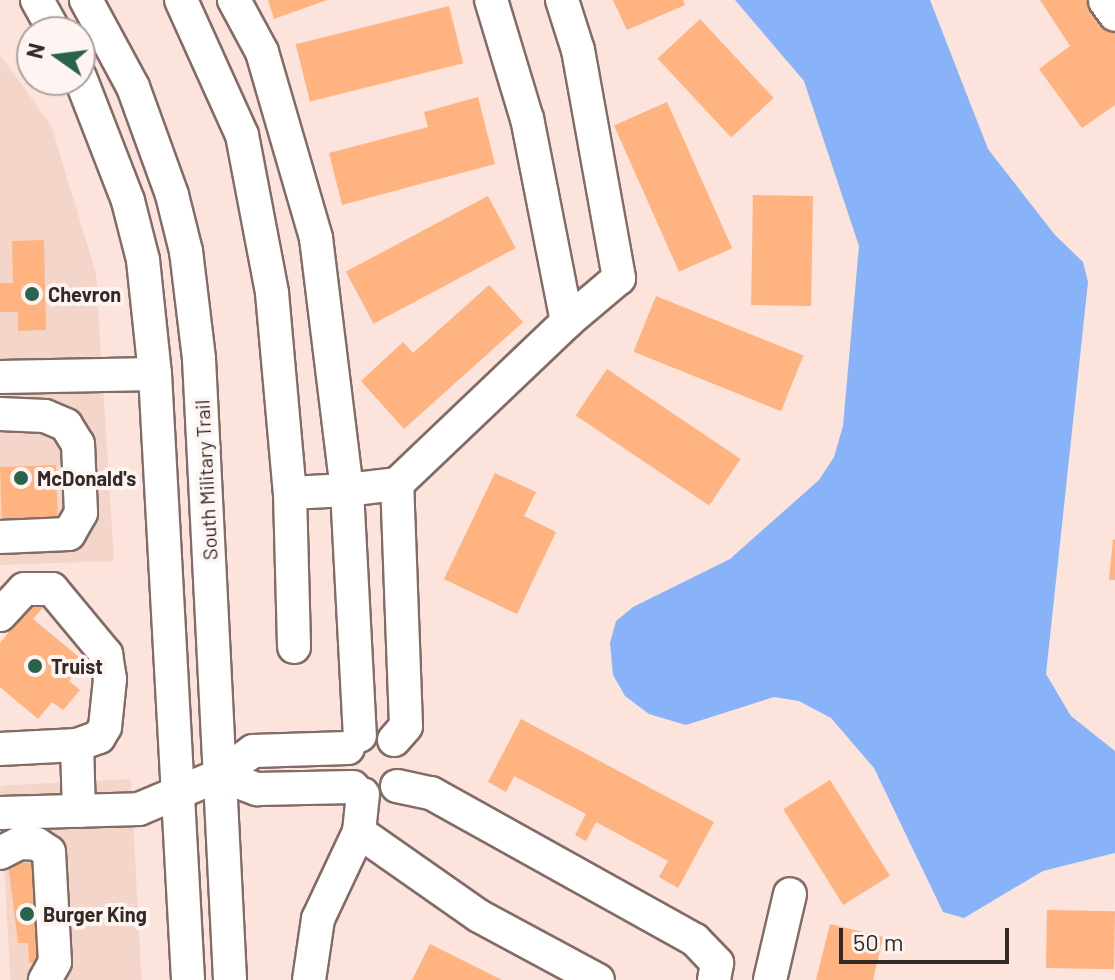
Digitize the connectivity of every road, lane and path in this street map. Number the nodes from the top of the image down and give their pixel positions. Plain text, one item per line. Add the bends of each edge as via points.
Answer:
1 (86, 0) edge
2 (181, 0) edge
3 (234, 0) edge
4 (491, 0) edge
5 (562, 0) edge
6 (87, 96) edge
7 (567, 322) junction
8 (155, 374) junction
9 (58, 376) junction
10 (0, 377) edge
11 (0, 414) edge
12 (59, 419) junction
13 (397, 484) junction
14 (347, 490) junction
15 (290, 493) junction
16 (0, 537) edge
17 (0, 615) edge
18 (294, 647) dead end
19 (394, 740) junction
20 (344, 744) junction
21 (77, 745) junction
22 (0, 749) edge
23 (220, 775) junction
24 (397, 786) junction
25 (180, 790) junction
26 (347, 790) junction
27 (79, 811) junction
28 (0, 813) edge
29 (359, 832) junction
30 (0, 853) edge
31 (790, 894) dead end
32 (45, 980) edge
33 (188, 980) edge
34 (230, 980) edge
35 (309, 980) edge
36 (598, 980) edge
37 (714, 980) edge
38 (770, 980) edge

1 - 23 street, South Military Trail via 133,87 186,251 199,359
2 - 15 street via 242,135 272,293
3 - 14 street via 262,52 316,238
4 - 7 street via 527,119
5 - 7 street via 578,50 619,278
6 - 8 street via 128,201 143,260
7 - 13 street
8 - 9 street
8 - 25 street
9 - 10 street
9 - 12 street
11 - 12 street
12 - 16 street via 78,444 79,523 69,534
13 - 14 street
13 - 19 street via 406,726
14 - 15 street
14 - 20 street
15 - 18 street
17 - 21 street via 24,589 52,589 106,654 110,679 105,727 99,737
19 - 20 street via 378,733
19 - 24 street via 406,767
20 - 23 street via 253,751
20 - 26 street
21 - 22 street
21 - 27 street
23 - 25 street
23 - 26 street via 257,789
23 - 34 street, South Military Trail
24 - 26 street via 381,795
24 - 37 street via 431,793 695,940 717,963
25 - 27 street via 139,809
25 - 33 street
26 - 29 street
27 - 28 street
29 - 35 street via 318,919
29 - 36 street via 479,916
30 - 32 street via 20,843 37,844 49,852 55,962
31 - 38 street

